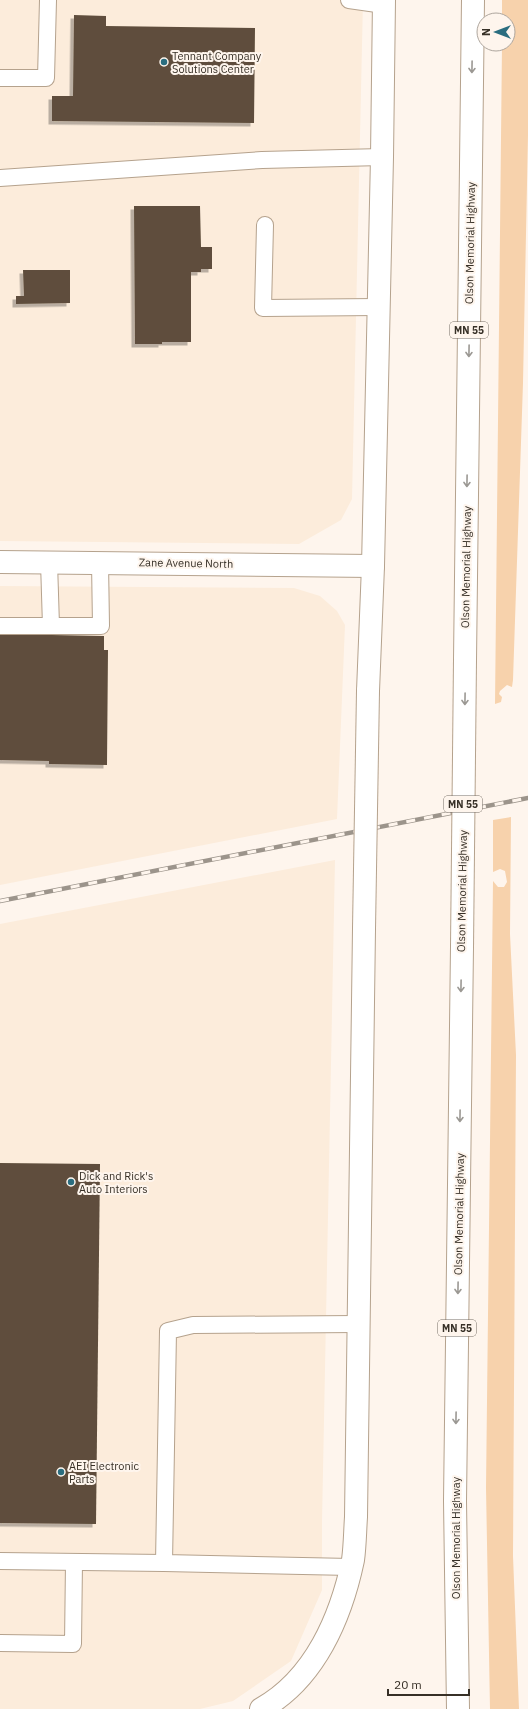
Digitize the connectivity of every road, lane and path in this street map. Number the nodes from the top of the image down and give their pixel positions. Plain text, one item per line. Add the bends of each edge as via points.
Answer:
1 (48, 0) edge
2 (349, 0) edge
3 (473, 0) edge
4 (384, 2) edge
5 (0, 78) edge
6 (382, 157) junction
7 (0, 178) edge
8 (265, 225) dead end
9 (378, 307) junction
10 (0, 562) edge
11 (50, 562) junction
12 (100, 562) junction
13 (373, 566) junction
14 (0, 626) edge
15 (51, 626) junction
16 (358, 1324) junction
17 (0, 1561) edge
18 (74, 1562) junction
19 (164, 1563) junction
20 (351, 1567) junction
21 (0, 1643) edge
22 (262, 1709) edge
23 (458, 1709) edge

1 - 5 lane via 46,78
2 - 4 lane
3 -> 23 main road, Olson Memorial Highway / MN 55, bridge via 455,1501
4 - 6 main road
6 - 7 lane via 262,160
6 - 9 main road
8 - 9 lane via 263,308
9 - 13 main road
10 - 11 main road, Zane Avenue North
11 - 12 main road, Zane Avenue North
11 - 15 lane
12 - 13 main road, Zane Avenue North
12 - 15 lane via 101,626
13 - 16 main road, bridge via 368,691
14 - 15 lane
16 - 19 lane via 194,1325 168,1331
16 - 20 main road via 356,1517
17 - 18 lane
18 - 19 lane
18 - 21 lane via 74,1644
19 - 20 lane
20 - 22 main road via 345,1593 318,1654 299,1679 279,1698

